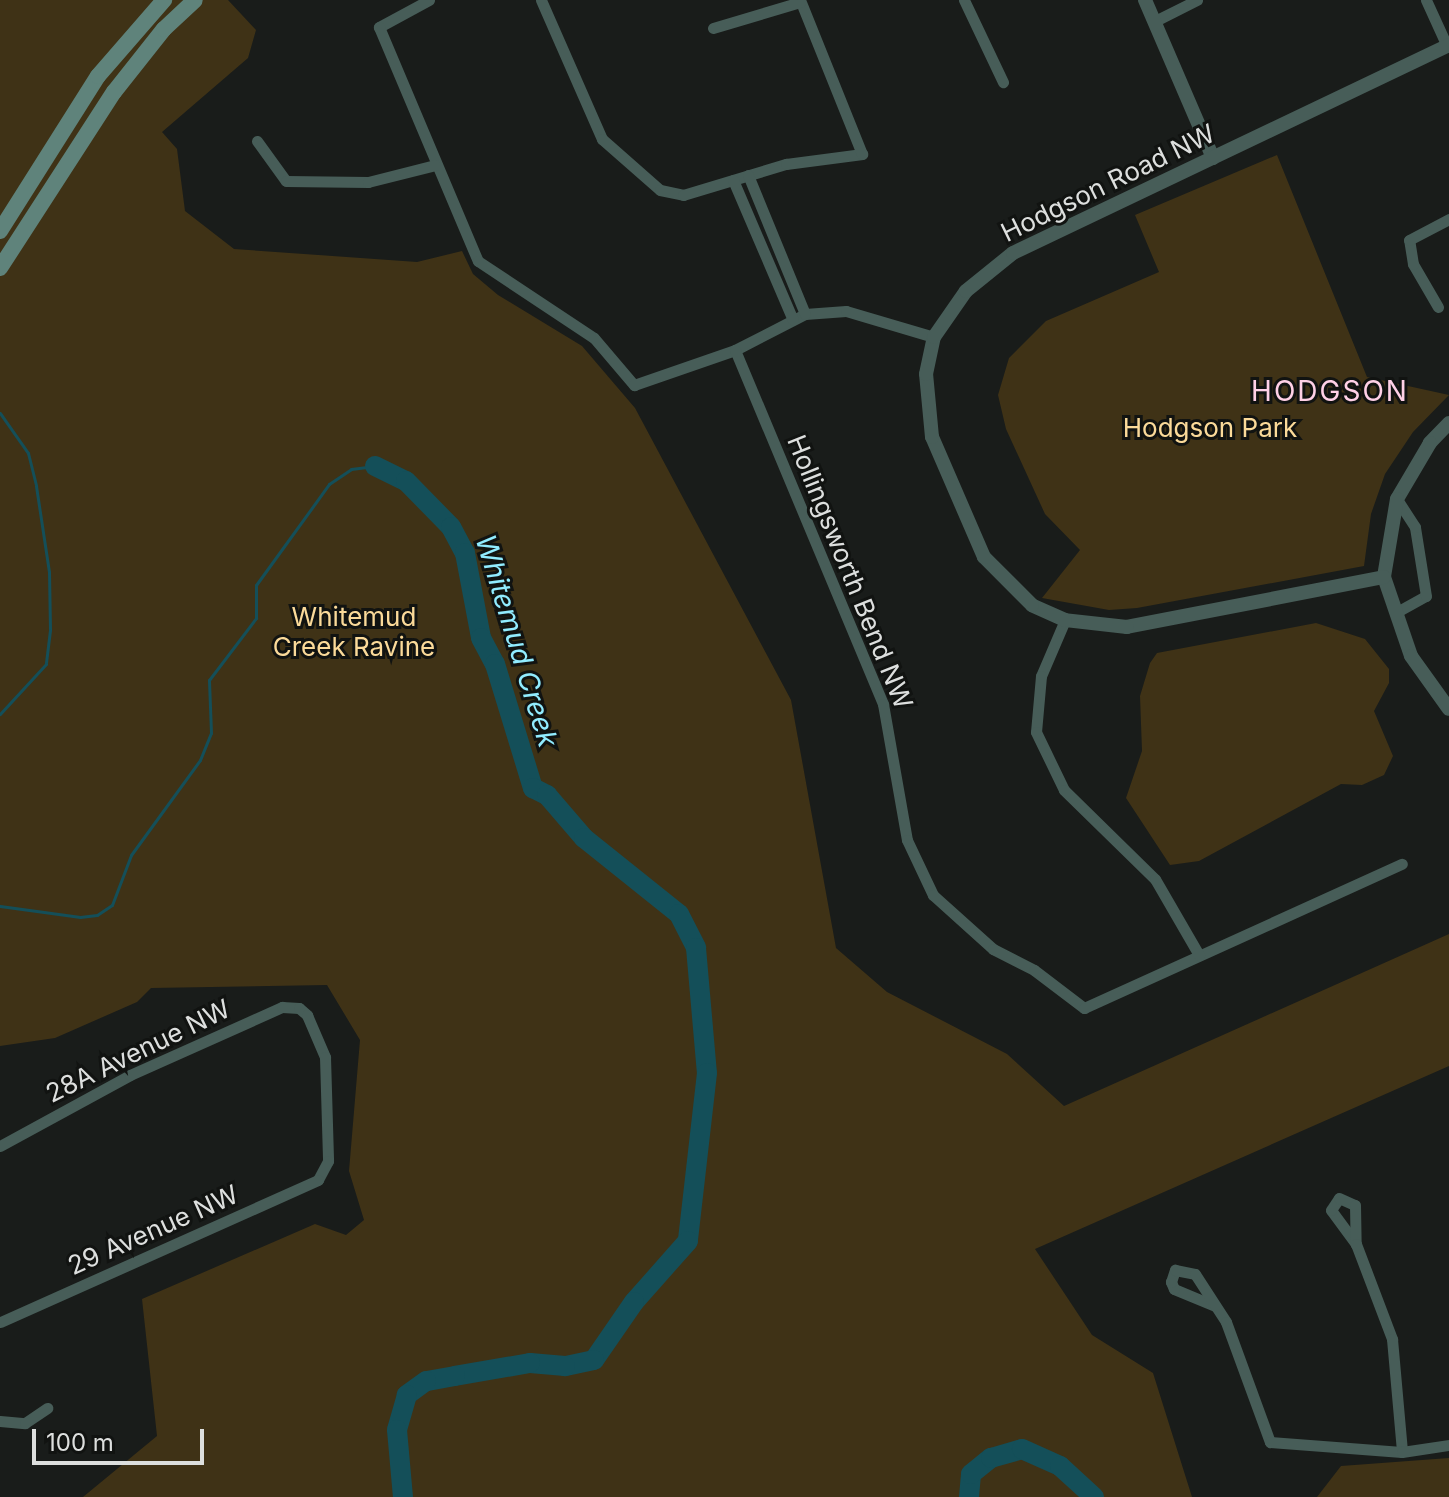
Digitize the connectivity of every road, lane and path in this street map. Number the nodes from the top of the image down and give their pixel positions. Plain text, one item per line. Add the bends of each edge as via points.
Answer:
1 (164, 0) edge
2 (195, 0) edge
3 (429, 0) edge
4 (541, 0) edge
5 (964, 0) edge
6 (1145, 0) edge
7 (1197, 0) edge
8 (1426, 0) edge
9 (800, 1) edge
10 (1155, 21) junction
11 (713, 28) dead end
12 (1448, 46) edge
13 (1003, 82) dead end
14 (257, 141) dead end
15 (1213, 158) junction
16 (435, 165) junction
17 (748, 175) junction
18 (733, 180) junction
19 (1449, 219) edge
20 (0, 231) edge
21 (0, 268) edge
22 (1438, 307) dead end
23 (805, 314) junction
24 (793, 320) junction
25 (934, 337) junction
26 (735, 350) junction
27 (1449, 423) edge
28 (1397, 499) junction
29 (1384, 577) junction
30 (1395, 613) junction
31 (1065, 620) junction
32 (1449, 709) edge
33 (1402, 864) dead end
34 (1199, 955) junction
35 (0, 1146) edge
36 (322, 1176) joint
37 (1356, 1244) dead end
38 (1215, 1306) dead end
39 (0, 1322) edge
40 (47, 1408) dead end
41 (0, 1421) edge
42 (1449, 1445) edge
43 (1402, 1452) junction

1 - 20 main road via 98,76
2 - 21 main road via 156,37 114,92
3 - 16 street via 379,27
4 - 18 street via 602,139 660,190 683,195
5 - 13 street
6 - 10 street
7 - 10 street
8 - 12 street
9 - 11 street
9 - 17 street via 862,154
10 - 15 street
12 - 15 street, Hodgson Road NW
14 - 16 street via 286,181 368,182
15 - 25 street, Hodgson Road NW via 1013,253 966,291
16 - 26 street via 478,261 594,338 634,385
17 - 18 street
17 - 23 street
18 - 24 street
19 - 22 street via 1409,240 1413,264
23 - 24 street
23 - 25 street via 846,311
24 - 26 street
25 - 31 street, Hodgson Road NW via 925,410 968,527 1008,585
26 - 34 street, Hollingsworth Bend NW via 883,704 907,840 933,895 993,949 1034,970 1084,1008
27 - 28 street via 1430,443
28 - 29 street
28 - 30 street via 1415,527 1426,596
29 - 30 street
29 - 31 street, Hodgson Road NW via 1127,627
30 - 32 street via 1411,656
31 - 34 street via 1041,676 1036,732 1064,790 1155,879
33 - 34 street, Hollingsworth Bend NW
35 - 36 street, 28A Avenue NW via 130,1075 282,1007 299,1008 309,1018 327,1068 328,1161
36 - 39 street, 29 Avenue NW
37 - 43 street via 1392,1339
38 - 43 street via 1270,1442
40 - 41 street via 25,1423
42 - 43 street

